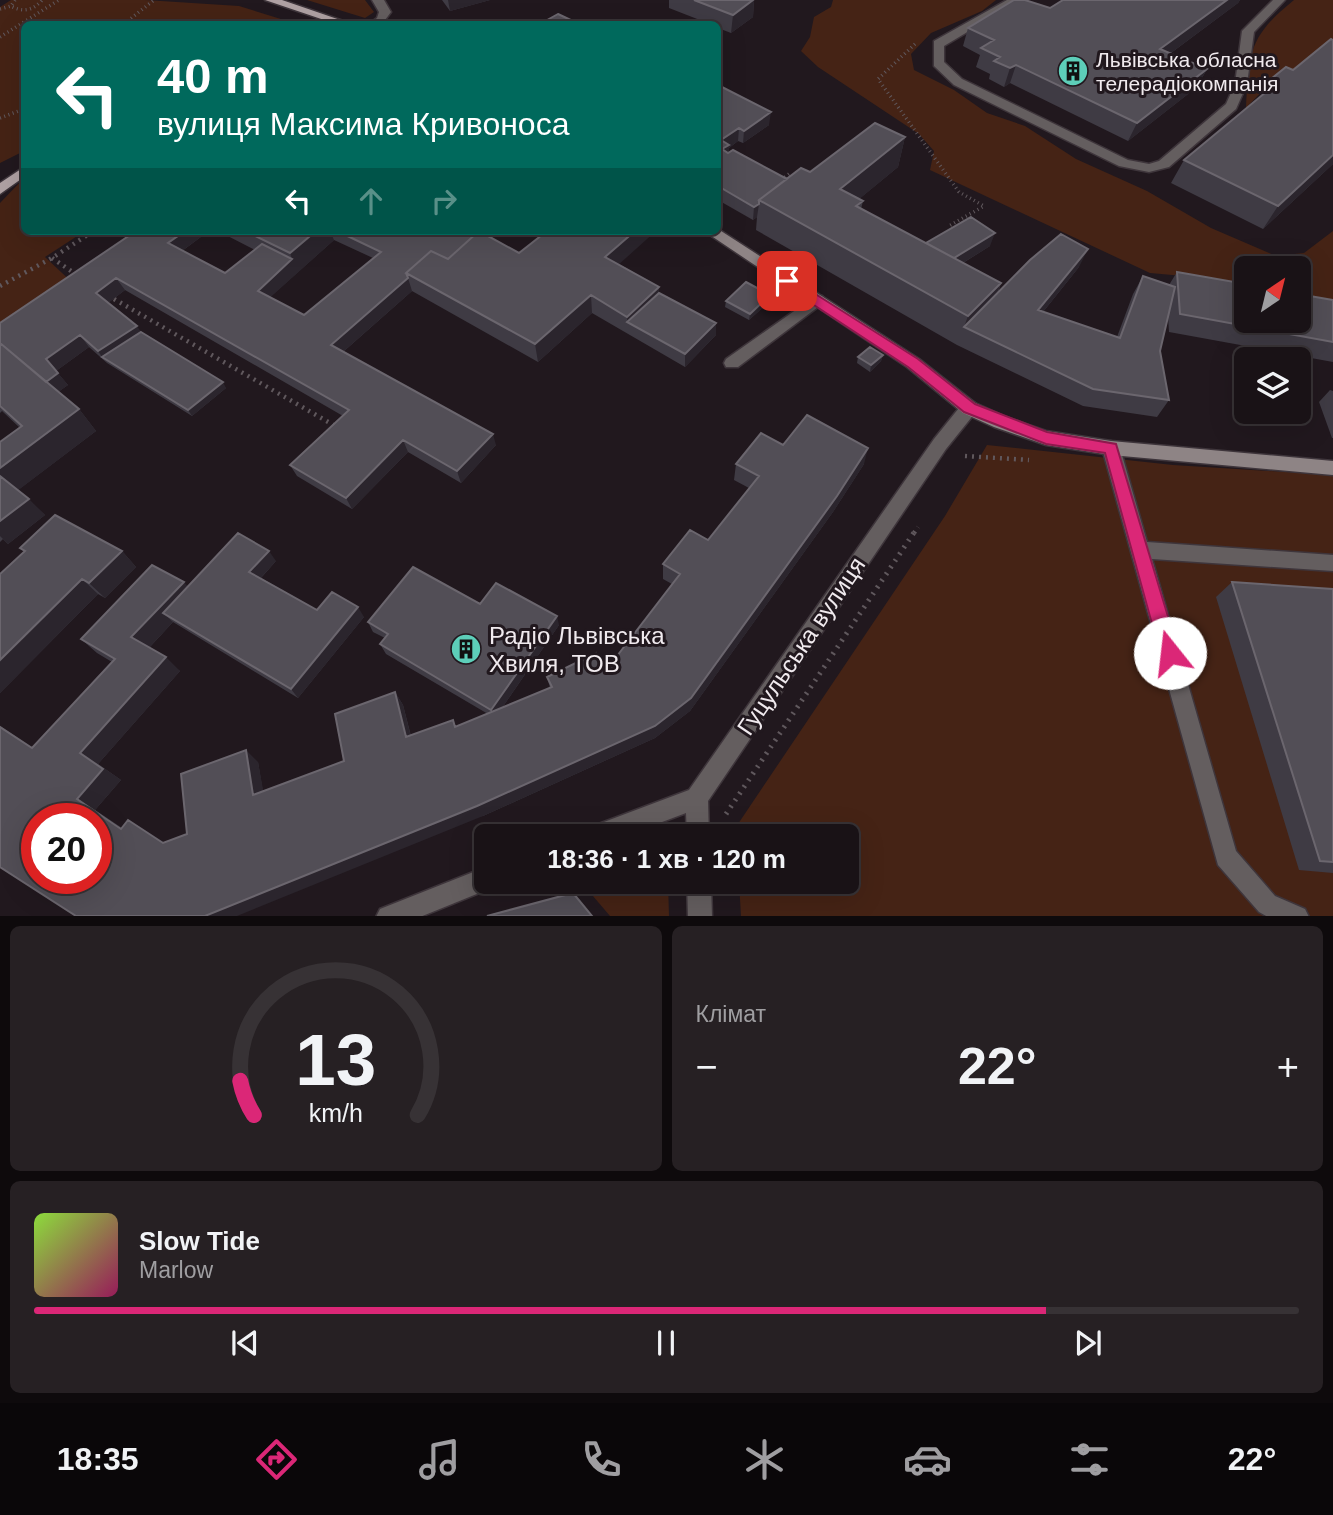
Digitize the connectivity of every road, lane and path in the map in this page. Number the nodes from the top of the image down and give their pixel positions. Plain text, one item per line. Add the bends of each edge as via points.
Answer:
1 (15, 0) edge
2 (42, 0) edge
3 (59, 0) edge
4 (154, 0) edge
5 (271, 0) edge
6 (378, 0) edge
7 (1015, 0) edge
8 (1279, 0) edge
9 (53, 4) junction
10 (11, 6) junction
11 (0, 9) edge
12 (26, 21) edge
13 (128, 21) edge
14 (337, 21) edge
15 (380, 21) edge
16 (21, 24) edge
17 (0, 37) edge
18 (915, 44) dead end
19 (21, 110) edge
20 (0, 118) edge
21 (21, 173) edge
22 (789, 174) edge
23 (786, 188) edge
24 (0, 190) edge
25 (949, 226) edge
26 (87, 235) edge
27 (717, 235) edge
28 (52, 258) junction
29 (85, 280) edge
30 (0, 286) edge
31 (114, 299) edge
32 (817, 300) junction
33 (732, 363) dead end
34 (970, 408) junction
35 (344, 431) edge
36 (1111, 448) junction
37 (1035, 461) dead end
38 (959, 466) dead end
39 (1333, 468) edge
40 (921, 523) dead end
41 (1141, 550) junction
42 (1333, 563) edge
43 (698, 798) junction
44 (723, 819) dead end
45 (628, 824) edge
46 (698, 824) edge
47 (474, 884) edge
48 (699, 894) edge
49 (388, 916) edge
50 (700, 916) edge
51 (1297, 916) edge

1 - 10 path
2 - 9 path
2 - 10 path via 25,10
3 - 9 path
4 - 13 path
5 - 14 main road
6 - 15 street via 386,12
7 - 8 street via 937,44 938,63 958,82 1124,163 1149,168 1164,164 1232,106 1241,84 1248,31
9 - 12 path
10 - 11 path
16 - 17 path
18 - 25 path via 878,79 959,192 984,206
19 - 20 path
21 - 24 main road
22 - 23 path via 777,183
26 - 28 path
27 - 32 main road
28 - 29 path
28 - 30 path
31 - 35 path
32 - 33 street
32 - 34 main road via 913,363
34 - 36 main road via 1046,438
34 - 43 street, Гуцульська вулиця via 940,444
36 - 39 main road
36 - 41 street
37 - 38 path via 967,454
40 - 44 path
41 - 42 street
41 - 51 street via 1226,857 1266,904
43 - 45 street
43 - 46 street
47 - 49 street
48 - 50 street

